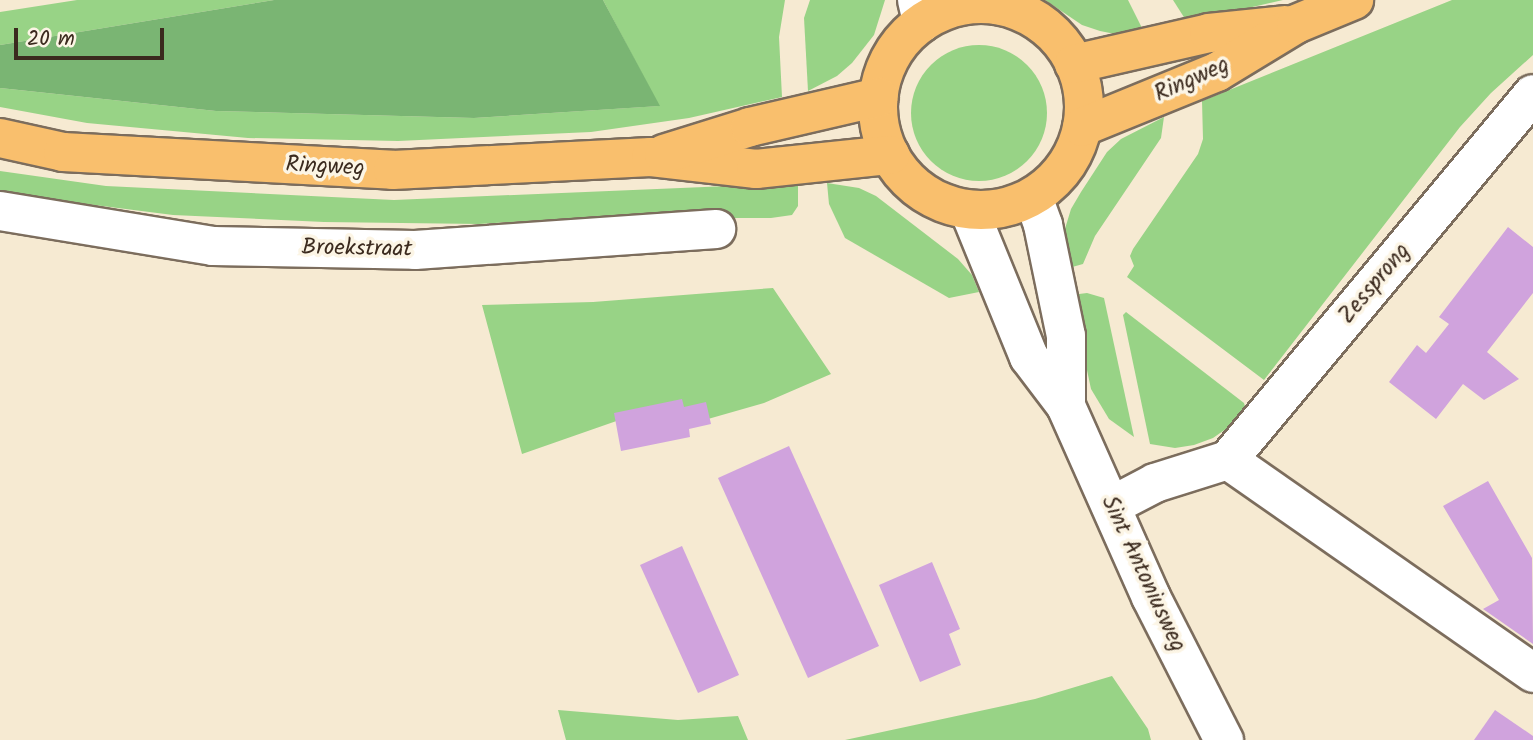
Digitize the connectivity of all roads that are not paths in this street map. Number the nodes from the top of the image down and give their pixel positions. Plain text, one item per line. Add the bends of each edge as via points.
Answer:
1 (1354, 0) edge
2 (997, 3) edge
3 (920, 11) edge
4 (1296, 24) junction
5 (1074, 64) junction
6 (878, 97) junction
7 (1530, 105) edge
8 (1082, 127) junction
9 (0, 138) edge
10 (890, 155) junction
11 (651, 158) junction
12 (1033, 197) junction
13 (969, 210) junction
14 (0, 211) edge
15 (716, 229) dead end
16 (1066, 406) junction
17 (1227, 460) junction
18 (1111, 506) junction
19 (1533, 673) edge
20 (1224, 740) edge

1 - 4 main road, Ringweg
2 - 3 main road
2 - 5 main road via 1052,32
3 - 6 main road via 886,67
4 - 5 main road, Ringweg via 1209,33
4 - 8 main road, Ringweg via 1217,72
5 - 8 main road via 1081,83
6 - 10 main road via 879,124
6 - 11 main road, Ringweg via 750,127
7 - 17 street, Zessprong
8 - 12 main road via 1066,167
9 - 11 main road, Ringweg via 63,152 393,170
10 - 11 main road, Ringweg via 756,169
10 - 13 main road via 904,177 922,192
12 - 13 main road via 1002,208
12 - 16 street, Sint Antoniusweg via 1066,336
13 - 16 street, Sint Antoniusweg via 1029,357
14 - 15 street, Broekstraat via 226,247 415,250
16 - 18 street, Sint Antoniusweg
17 - 18 street via 1154,483
17 - 19 street
18 - 20 street, Sint Antoniusweg via 1151,597

